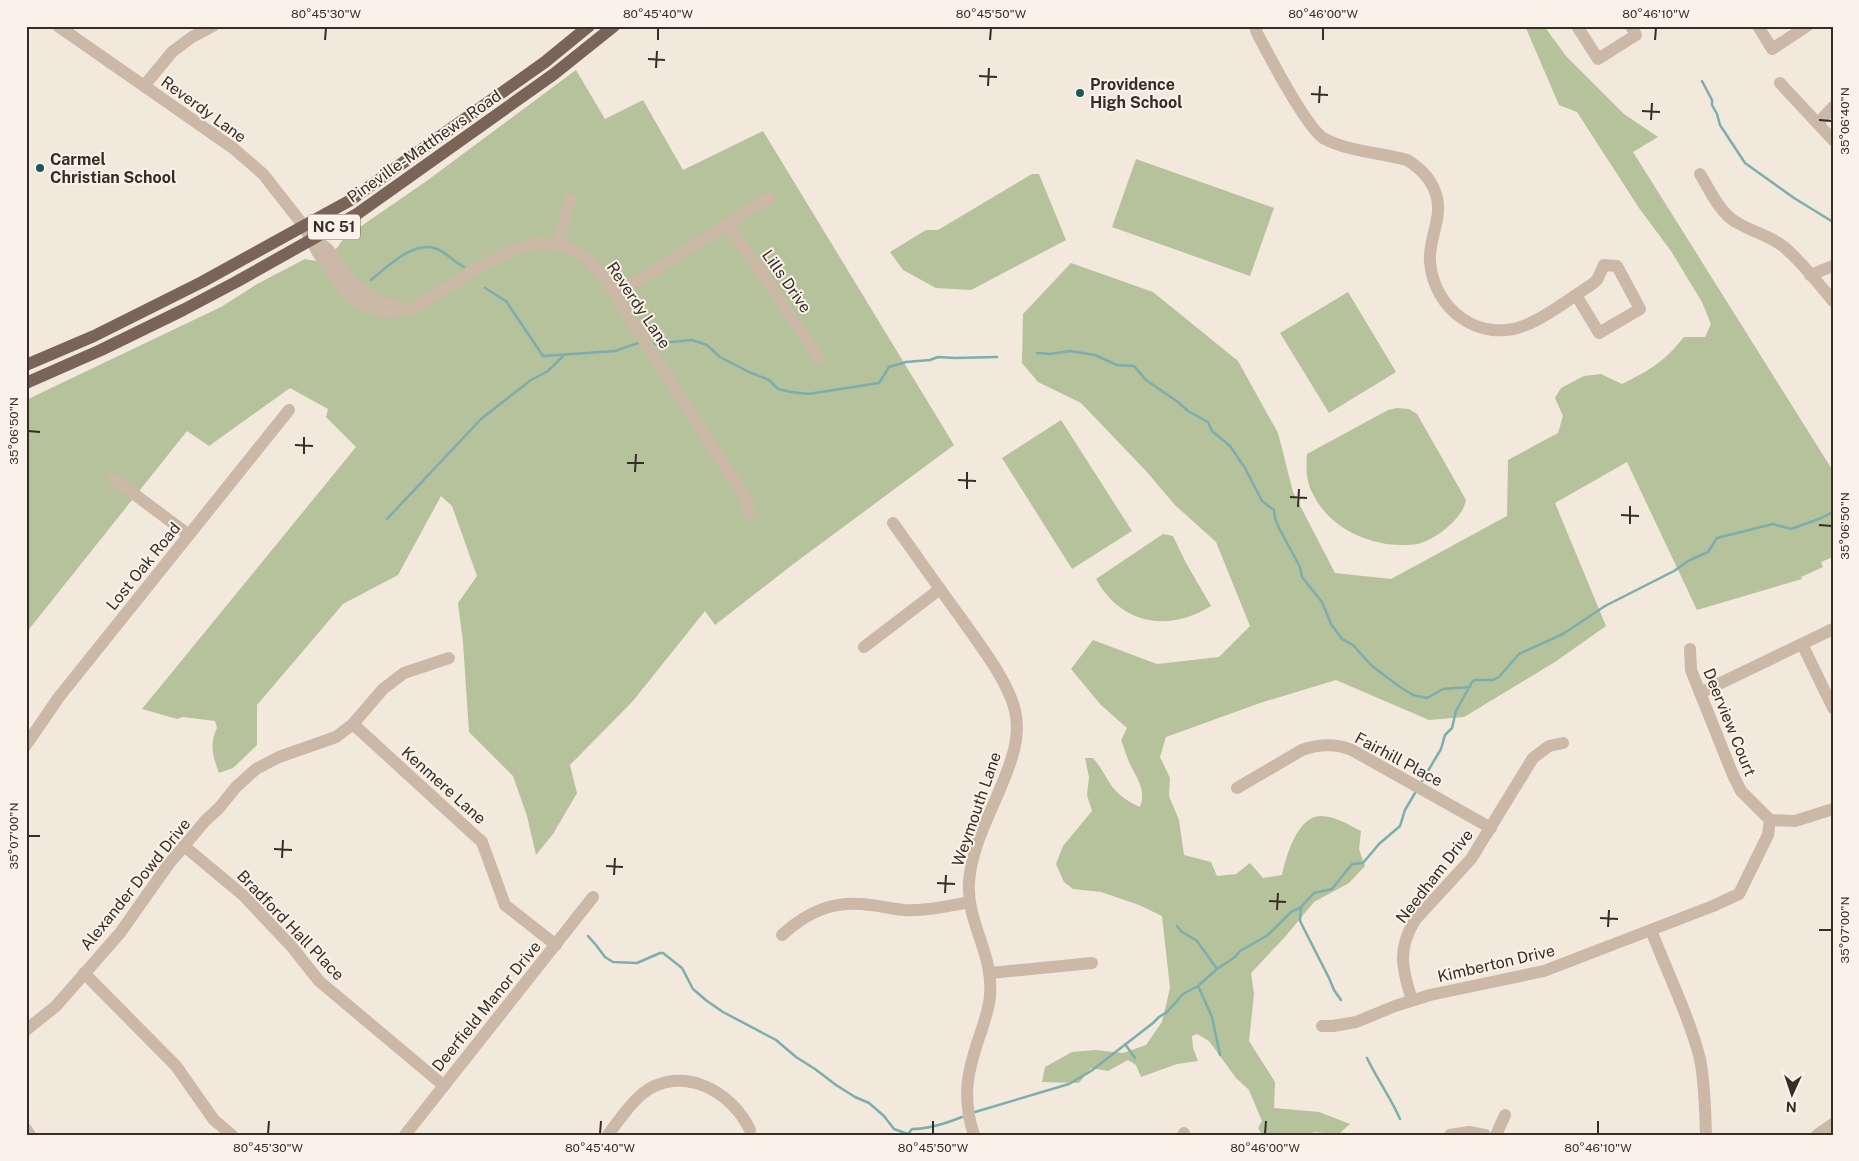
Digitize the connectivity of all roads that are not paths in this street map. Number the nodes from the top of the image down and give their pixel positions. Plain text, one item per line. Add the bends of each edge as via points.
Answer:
1 (58, 26) edge
2 (213, 26) edge
3 (589, 26) edge
4 (614, 26) edge
5 (1255, 26) edge
6 (1577, 26) edge
7 (1631, 26) edge
8 (1758, 26) edge
9 (1807, 26) edge
10 (1780, 83) dead end
11 (144, 86) junction
12 (1833, 107) edge
13 (1818, 123) junction
14 (1833, 140) edge
15 (1700, 174) dead end
16 (769, 198) dead end
17 (570, 199) dead end
18 (727, 224) junction
19 (303, 225) junction
20 (311, 238) junction
21 (558, 246) junction
22 (1833, 266) edge
23 (1810, 275) junction
24 (615, 295) junction
25 (1576, 295) junction
26 (1832, 299) edge
27 (819, 358) dead end
28 (26, 365) edge
29 (26, 382) edge
30 (289, 410) dead end
31 (114, 479) dead end
32 (749, 513) dead end
33 (893, 523) dead end
34 (189, 536) junction
35 (940, 589) junction
36 (1833, 629) edge
37 (1802, 644) junction
38 (864, 647) dead end
39 (1690, 649) dead end
40 (449, 658) dead end
41 (1700, 693) junction
42 (1833, 708) edge
43 (353, 724) junction
44 (1563, 743) dead end
45 (26, 745) edge
46 (1237, 788) dead end
47 (1833, 809) edge
48 (1770, 820) junction
49 (1490, 828) junction
50 (184, 846) junction
51 (593, 898) dead end
52 (970, 902) junction
53 (1652, 930) junction
54 (782, 935) dead end
55 (556, 945) junction
56 (1092, 963) dead end
57 (84, 973) junction
58 (990, 973) junction
59 (1412, 1000) junction
60 (1322, 1026) dead end
61 (26, 1030) edge
62 (443, 1085) junction
63 (1505, 1115) dead end
64 (1833, 1124) edge
65 (26, 1129) edge
66 (750, 1130) dead end
67 (30, 1135) edge
68 (232, 1135) edge
69 (405, 1135) edge
70 (608, 1135) edge
71 (974, 1135) edge
72 (1450, 1135) edge
73 (1485, 1135) edge
74 (1496, 1135) edge
75 (1706, 1135) edge
76 (1817, 1135) edge

1 - 11 street, Reverdy Lane
2 - 11 street via 172,52
3 - 19 main road, Pineville-Matthews Road / NC 51 via 545,62 349,201
4 - 20 main road, Pineville-Matthews Road / NC 51 via 554,74 357,214
5 - 25 street via 1289,89 1320,136 1338,144 1407,160 1431,182 1438,208 1430,268 1439,294 1455,314 1482,328 1513,329 1533,322
6 - 7 street via 1598,59 1636,35
8 - 9 street via 1772,48
10 - 13 street
11 - 19 street, Reverdy Lane via 233,148 263,174
12 - 13 street
13 - 14 street
15 - 23 street via 1728,217 1771,237
16 - 18 street
17 - 21 street
18 - 24 street
18 - 27 street, Lills Drive
19 - 20 street, Reverdy Lane
19 - 28 main road, Pineville-Matthews Road / NC 51 via 202,282 94,336
20 - 21 street, Reverdy Lane via 350,297 383,312 410,310 516,249 543,243
20 - 29 main road, Pineville-Matthews Road / NC 51 via 183,310
21 - 24 street, Reverdy Lane via 587,258
22 - 23 street
23 - 26 street
24 - 32 street, Reverdy Lane via 746,499
25 - 25 street via 1597,280 1604,265 1617,266 1640,309 1599,333
30 - 34 street, Lost Oak Road
31 - 34 street
33 - 35 street, Weymouth Lane
34 - 45 street, Lost Oak Road via 59,697
35 - 38 street
35 - 52 street, Weymouth Lane via 1001,679 1011,699 1017,730 1012,758 973,858
36 - 37 street
37 - 41 street
37 - 42 street
39 - 41 street, Deerview Court via 1691,670
40 - 43 street, Alexander Dowd Drive via 404,673 384,689
41 - 48 street, Deerview Court via 1741,791
43 - 50 street, Alexander Dowd Drive via 336,737 256,768
43 - 55 street, Kenmere Lane via 482,842 505,905
44 - 49 street, Needham Drive via 1549,746 1532,758
46 - 49 street, Fairhill Place via 1302,750 1333,745 1352,750
47 - 48 street via 1796,821
48 - 53 street, Kimberton Drive via 1768,835 1739,894
49 - 59 street, Needham Drive via 1471,859 1408,931 1402,957
50 - 57 street, Alexander Dowd Drive via 120,933
50 - 62 street, Bradford Hall Place via 244,896 319,981
51 - 55 street, Deerfield Manor Drive
52 - 54 street via 918,910 840,904 808,914
52 - 58 street, Weymouth Lane
53 - 59 street, Kimberton Drive via 1544,971
53 - 75 street via 1699,1058
55 - 62 street, Deerfield Manor Drive
56 - 58 street
57 - 61 street, Alexander Dowd Drive via 56,1006
57 - 68 street via 176,1066 214,1120
58 - 71 street, Weymouth Lane via 989,1004 967,1081 967,1106
59 - 60 street, Kimberton Drive via 1356,1022
62 - 69 street, Deerfield Manor Drive
63 - 74 street
64 - 76 street
65 - 67 street
66 - 70 street via 740,1113 721,1094 700,1083 682,1080 664,1083 642,1094
72 - 73 street via 1469,1132

